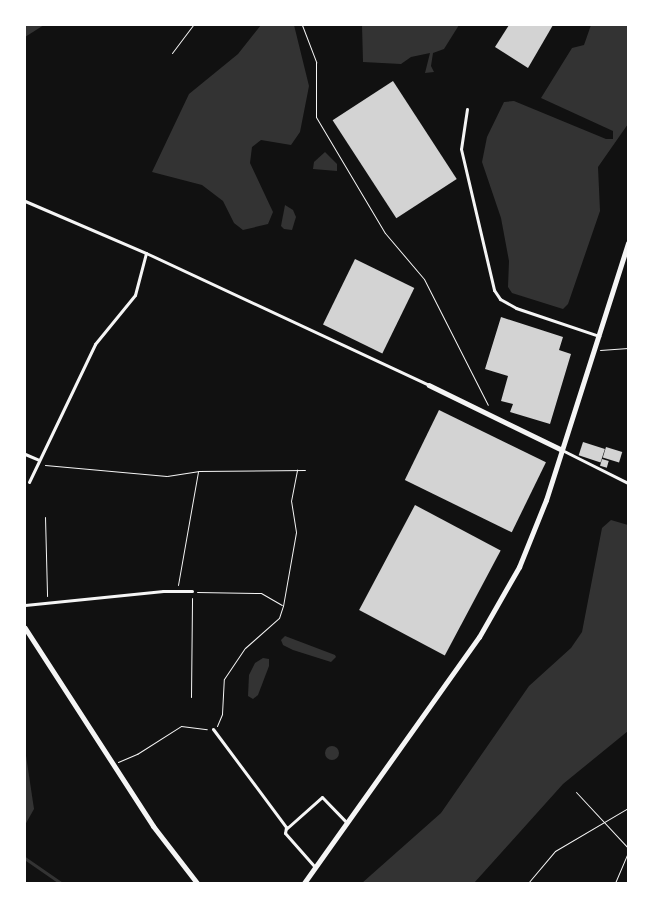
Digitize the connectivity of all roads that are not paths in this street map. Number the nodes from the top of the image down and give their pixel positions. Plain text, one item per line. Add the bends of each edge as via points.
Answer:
1 (467, 109) dead end
2 (25, 201) edge
3 (628, 243) edge
4 (146, 253) junction
5 (599, 336) junction
6 (429, 386) joint
7 (562, 450) junction
8 (25, 454) edge
9 (39, 460) junction
10 (29, 482) dead end
11 (628, 483) edge
12 (192, 591) road end
13 (25, 605) edge
14 (25, 628) edge
15 (213, 729) road end
16 (347, 823) junction
17 (285, 829) junction
18 (315, 868) junction
19 (197, 883) edge
20 (304, 883) edge

1 - 5 street via 461,149 494,290 500,299 516,308
2 - 4 street
3 - 5 main road
4 - 6 street
4 - 9 street via 135,295 95,344
5 - 7 main road
6 - 7 street
7 - 11 street
7 - 16 main road via 531,541 492,615
8 - 9 street
9 - 10 street
12 - 13 street
14 - 19 main road via 114,766
15 - 17 street
16 - 17 street via 322,797
16 - 18 main road
17 - 18 street
18 - 20 main road

